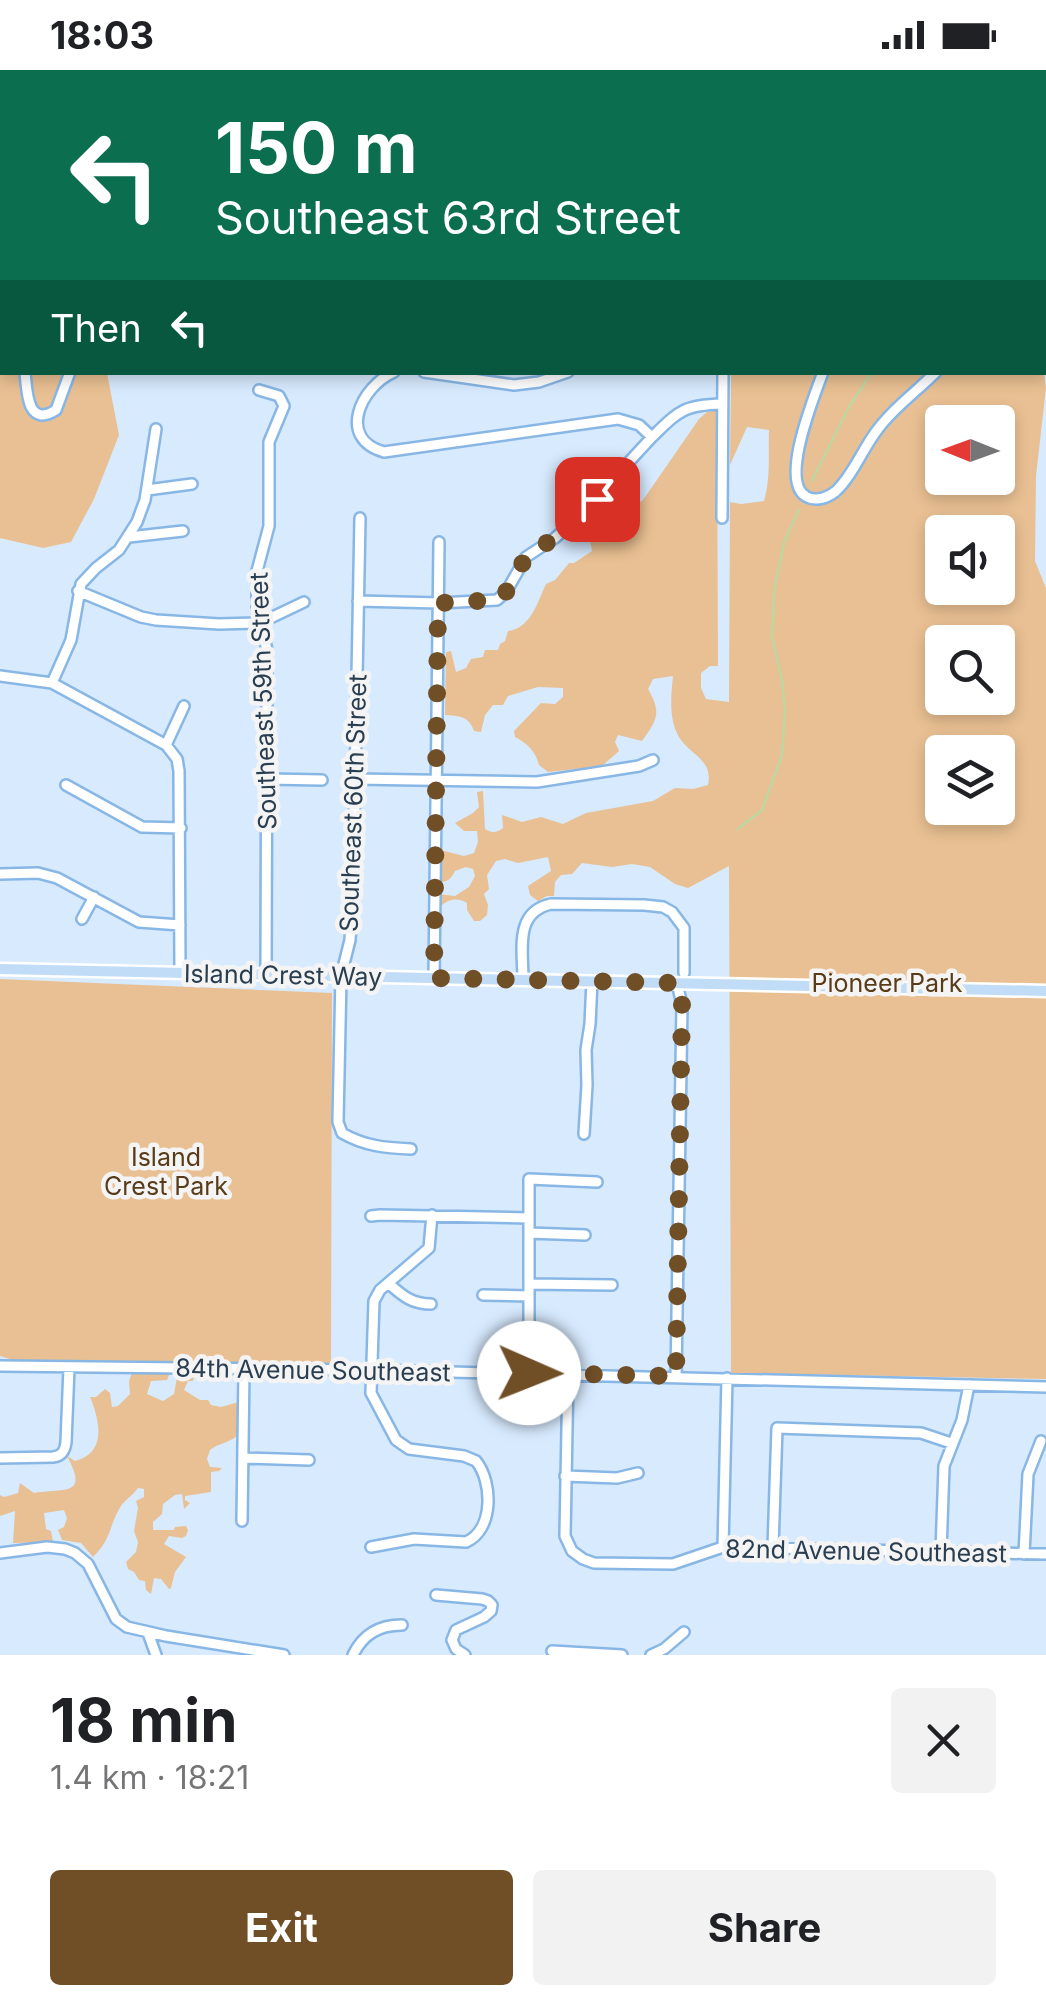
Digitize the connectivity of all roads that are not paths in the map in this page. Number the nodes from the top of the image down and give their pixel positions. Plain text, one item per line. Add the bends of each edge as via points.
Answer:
1 (25, 375) edge
2 (69, 375) edge
3 (388, 375) edge
4 (445, 375) edge
5 (559, 375) edge
6 (723, 375) edge
7 (821, 375) edge
8 (933, 375) edge
9 (259, 390) dead end
10 (722, 404) junction
11 (156, 428) dead end
12 (652, 437) junction
13 (192, 484) dead end
14 (147, 490) junction
15 (360, 518) dead end
16 (722, 518) dead end
17 (183, 531) dead end
18 (129, 537) junction
19 (440, 542) dead end
20 (78, 591) junction
21 (358, 601) junction
22 (304, 602) dead end
23 (438, 603) junction
24 (260, 623) junction
25 (0, 676) edge
26 (52, 683) junction
27 (184, 706) dead end
28 (166, 745) junction
29 (652, 760) dead end
30 (268, 778) junction
31 (355, 779) junction
32 (322, 780) dead end
33 (436, 780) junction
34 (66, 785) dead end
35 (181, 828) junction
36 (0, 874) edge
37 (94, 898) junction
38 (82, 919) dead end
39 (180, 925) junction
40 (0, 969) edge
41 (180, 973) junction
42 (266, 975) junction
43 (340, 976) junction
44 (434, 978) junction
45 (681, 978) junction
46 (523, 980) junction
47 (592, 981) junction
48 (1046, 991) edge
49 (584, 1134) dead end
50 (411, 1148) dead end
51 (597, 1182) dead end
52 (372, 1216) dead end
53 (432, 1216) junction
54 (529, 1218) junction
55 (529, 1233) junction
56 (586, 1235) dead end
57 (388, 1283) junction
58 (529, 1284) junction
59 (612, 1286) dead end
60 (483, 1294) dead end
61 (529, 1296) junction
62 (431, 1304) dead end
63 (0, 1366) edge
64 (70, 1368) junction
65 (244, 1369) junction
66 (371, 1370) junction
67 (529, 1373) junction
68 (568, 1374) junction
69 (676, 1376) junction
70 (727, 1378) junction
71 (969, 1385) junction
72 (1046, 1387) edge
73 (1041, 1442) dead end
74 (952, 1444) junction
75 (0, 1458) edge
76 (243, 1458) junction
77 (309, 1460) dead end
78 (638, 1473) dead end
79 (565, 1476) junction
80 (242, 1521) dead end
81 (371, 1546) dead end
82 (722, 1547) junction
83 (773, 1547) junction
84 (941, 1552) junction
85 (0, 1553) edge
86 (1024, 1554) junction
87 (1046, 1554) edge
88 (436, 1595) dead end
89 (402, 1625) dead end
90 (684, 1632) dead end
91 (148, 1633) junction
92 (552, 1651) dead end
93 (156, 1655) edge
94 (281, 1655) edge
95 (353, 1655) edge
96 (465, 1655) edge
97 (622, 1655) edge
98 (651, 1655) edge

1 - 2 street via 28,403 42,415 56,410
3 - 12 street via 360,402 357,415 363,437 384,452 618,418
4 - 5 street via 514,385
6 - 10 street
7 - 8 street via 796,467 800,490 813,498 839,488 881,425
9 - 24 street, Southeast 59th Street via 279,396 284,406 269,442 269,526 256,582
10 - 12 street via 690,406
10 - 16 street
11 - 14 street
12 - 23 street via 580,515 526,557 502,597
13 - 14 street
14 - 18 street
15 - 21 street, Southeast 60th Street
17 - 18 street
18 - 20 street
19 - 23 street
20 - 24 street via 156,620
20 - 26 street via 71,640
21 - 23 street
21 - 31 street, Southeast 60th Street
22 - 24 street
23 - 33 street
24 - 30 street, Southeast 59th Street via 267,650
25 - 26 street
26 - 28 street
27 - 28 street
28 - 35 street via 177,759
29 - 33 street via 537,782
30 - 32 street
30 - 42 street, Southeast 59th Street
31 - 33 street
31 - 43 street, Southeast 60th Street via 350,940
33 - 44 street
34 - 35 street via 142,827
35 - 39 street
36 - 37 street via 57,878
37 - 38 street
37 - 39 street via 139,922
39 - 41 street
40 - 41 main road, Island Crest Way
41 - 42 main road, Island Crest Way
42 - 43 main road, Island Crest Way
43 - 44 main road, Island Crest Way
43 - 50 street, Southeast 60th Street via 340,1129 370,1146
44 - 46 main road, Island Crest Way
45 - 46 street via 684,928 672,912 644,905 551,904 526,919
45 - 47 main road, Island Crest Way
45 - 48 main road, Island Crest Way
45 - 69 street
46 - 47 main road, Island Crest Way
47 - 49 street
51 - 54 street via 530,1179
52 - 53 street
53 - 54 street
53 - 57 street via 429,1248
54 - 55 street
55 - 56 street
55 - 58 street
57 - 62 street via 409,1301
57 - 66 street via 372,1307
58 - 59 street
58 - 61 street
60 - 61 street
61 - 67 street
63 - 64 street, 84th Avenue Southeast
64 - 65 street, 84th Avenue Southeast
64 - 75 street via 64,1452
65 - 66 street, 84th Avenue Southeast
65 - 76 street
66 - 67 street, 84th Avenue Southeast
66 - 81 street via 374,1400 400,1445 476,1461 488,1499 484,1525 472,1540
67 - 68 street, 84th Avenue Southeast
68 - 69 street, 84th Avenue Southeast
68 - 79 street
69 - 70 street, 84th Avenue Southeast
70 - 71 street, 84th Avenue Southeast
70 - 82 street
71 - 72 street, 84th Avenue Southeast
71 - 74 street
73 - 86 street via 1028,1474
74 - 83 street via 921,1432 777,1428
74 - 84 street via 943,1475
76 - 77 street
76 - 80 street
78 - 79 street
79 - 82 street, 82nd Avenue Southeast via 565,1536 583,1559 664,1564
82 - 83 street, 82nd Avenue Southeast
83 - 84 street, 82nd Avenue Southeast
84 - 86 street, 82nd Avenue Southeast
85 - 91 street via 47,1547 75,1553 88,1564 116,1619
86 - 87 street, 82nd Avenue Southeast
88 - 96 street via 492,1606 456,1630 452,1640
89 - 95 street via 371,1632
90 - 98 street
91 - 93 street
91 - 94 street
92 - 97 street

